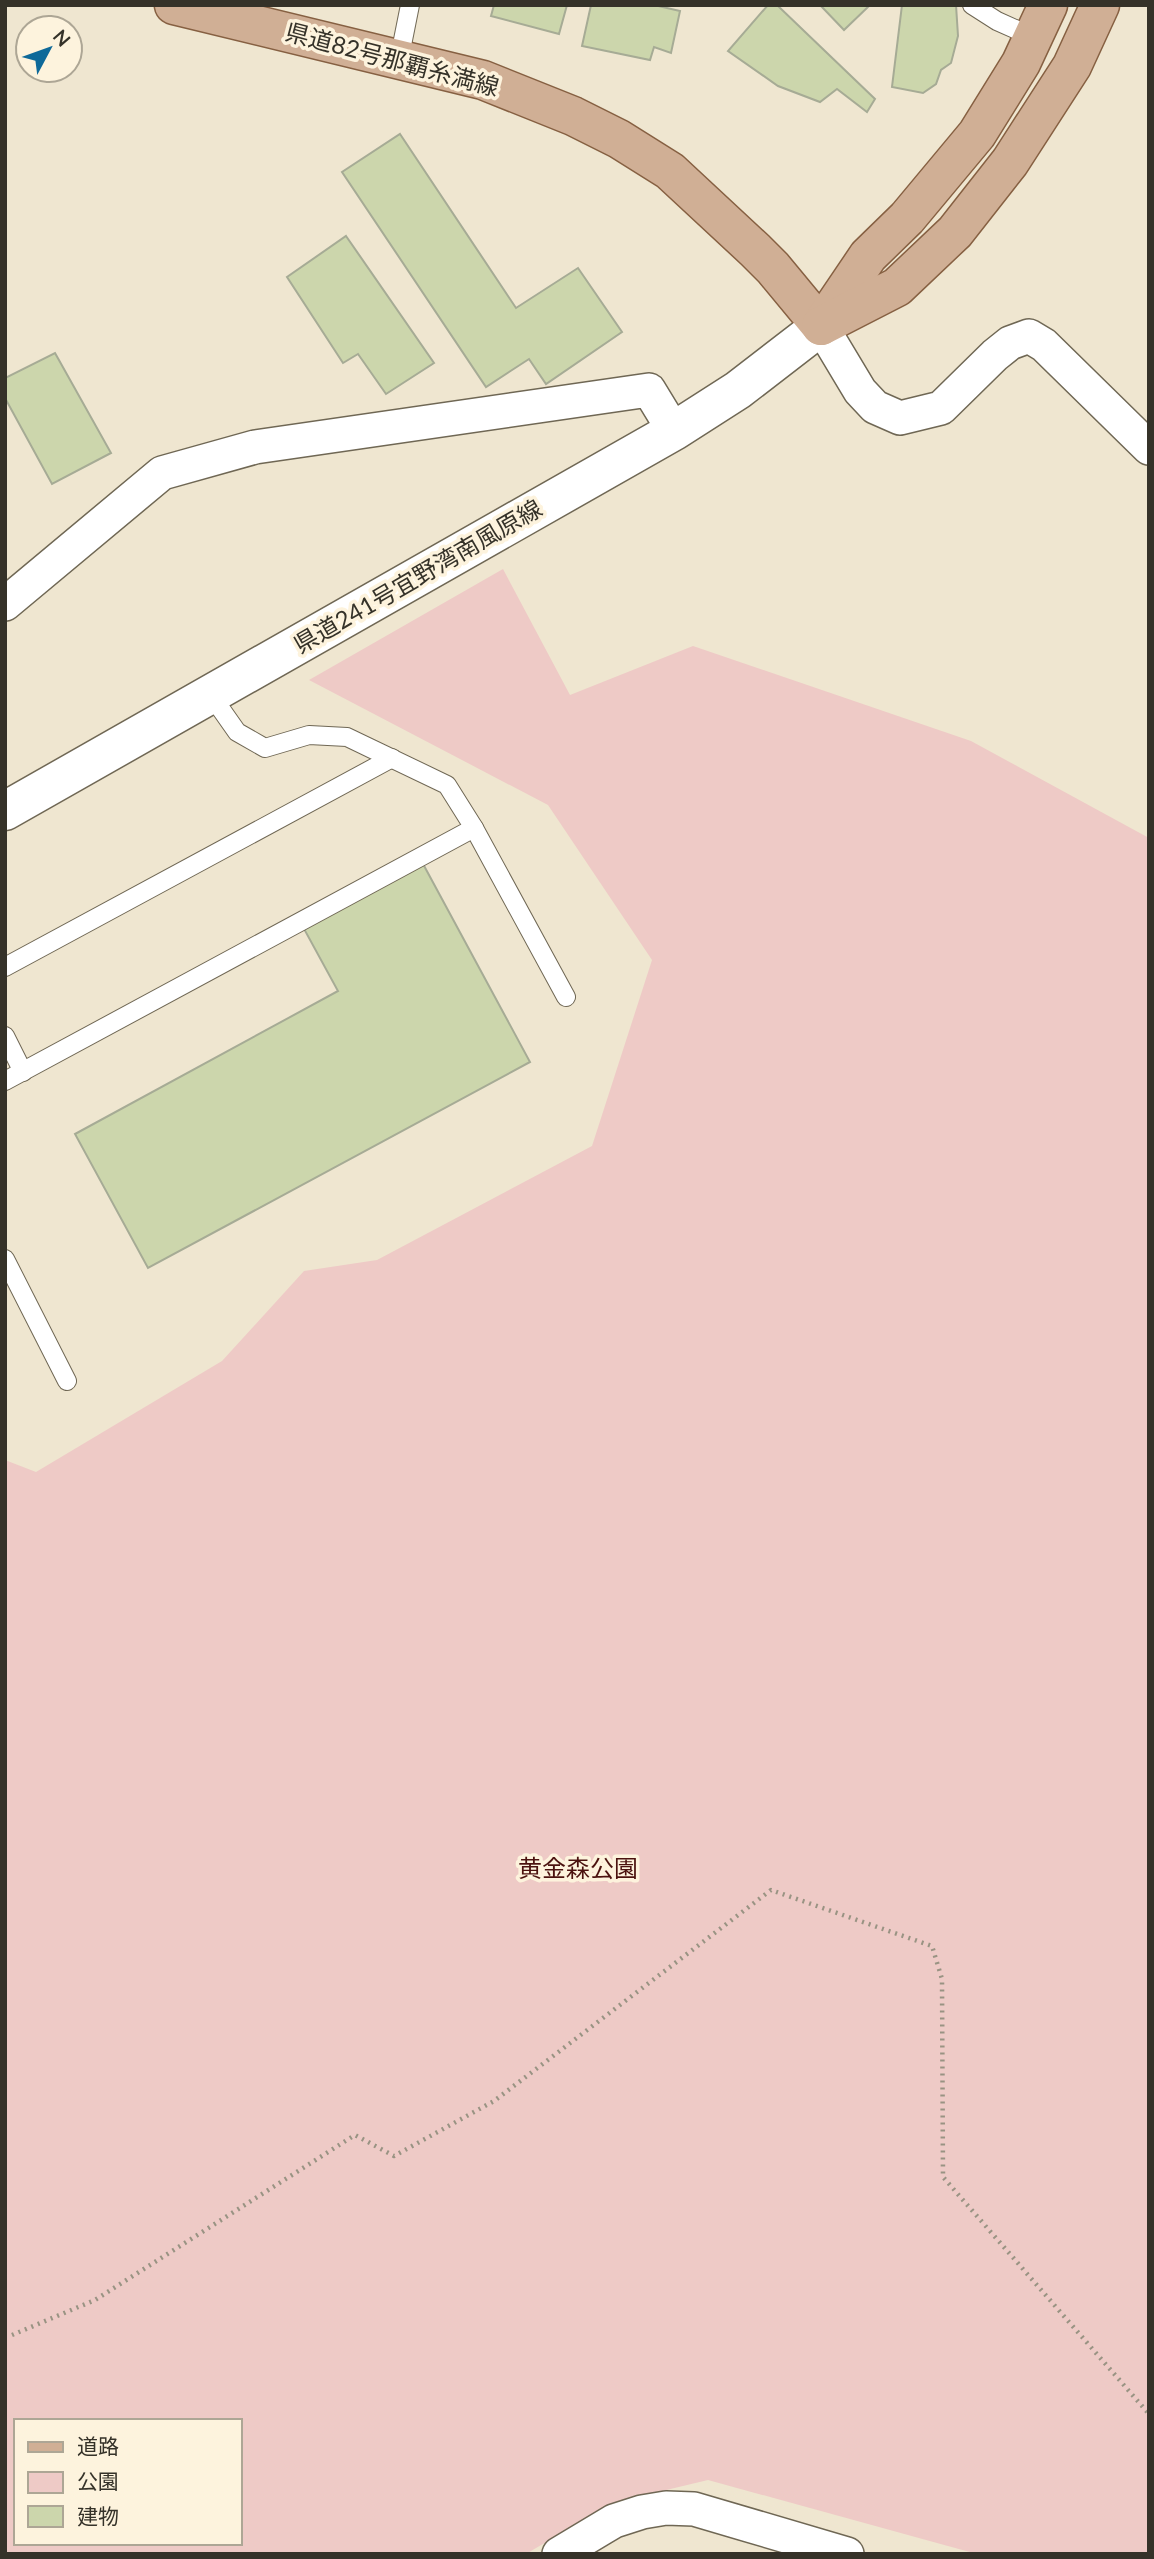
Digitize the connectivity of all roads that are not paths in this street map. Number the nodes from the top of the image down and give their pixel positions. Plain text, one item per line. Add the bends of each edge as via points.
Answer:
1 (174, 5) edge
2 (410, 5) edge
3 (972, 5) edge
4 (1100, 5) edge
5 (1040, 21) edge
6 (399, 60) junction
7 (821, 326) junction
8 (674, 431) junction
9 (1149, 448) edge
10 (5, 604) edge
11 (211, 695) junction
12 (392, 758) junction
13 (5, 811) edge
14 (474, 828) junction
15 (5, 967) edge
16 (566, 997) dead end
17 (5, 1036) edge
18 (23, 1072) junction
19 (5, 1081) edge
20 (5, 1259) edge
21 (66, 1381) dead end
22 (559, 2554) edge
23 (847, 2554) edge

1 - 6 main road, 県道82号那覇糸満線
2 - 6 lane
3 - 5 lane via 998,21
4 - 7 main road via 1065,77 1010,162 955,232 897,287
5 - 7 main road via 1021,63 977,134 907,218 868,256
6 - 7 main road, 県道82号那覇糸満線 via 483,80 620,139 670,171 755,250
7 - 8 main road, 県道241号宜野湾南風原線 via 738,390
7 - 9 street via 860,391 875,407 900,418 941,408 995,355 1029,336 1044,345
8 - 10 street via 649,390 255,447 162,473
8 - 11 main road, 県道241号宜野湾南風原線
11 - 12 lane via 237,732 265,748 309,735 348,737
11 - 13 main road, 県道241号宜野湾南風原線
12 - 14 lane via 447,785
12 - 15 lane
14 - 16 lane
14 - 18 lane
17 - 18 lane
18 - 19 lane
20 - 21 lane
22 - 23 street via 614,2521 666,2508 694,2508

